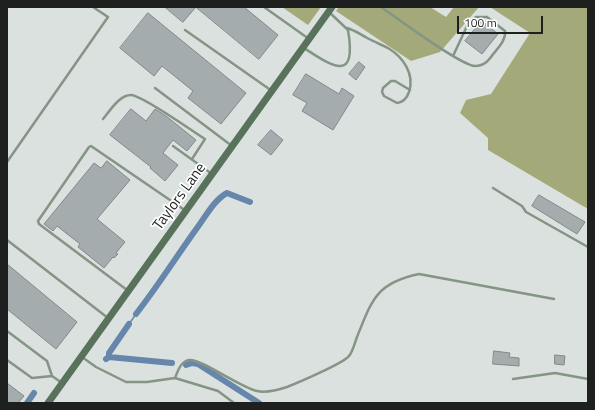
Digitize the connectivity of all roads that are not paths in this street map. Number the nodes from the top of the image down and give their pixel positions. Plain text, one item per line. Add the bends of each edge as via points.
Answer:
1 (93, 7) edge
2 (264, 7) edge
3 (381, 7) edge
4 (331, 9) edge
5 (347, 28) junction
6 (185, 30) dead end
7 (309, 39) junction
8 (303, 48) junction
9 (455, 57) junction
10 (155, 88) dead end
11 (410, 90) junction
12 (272, 91) junction
13 (103, 119) dead end
14 (173, 146) dead end
15 (233, 146) junction
16 (192, 159) junction
17 (7, 162) edge
18 (213, 174) junction
19 (493, 188) dead end
20 (186, 211) junction
21 (7, 240) edge
22 (588, 247) edge
23 (128, 291) junction
24 (554, 299) dead end
25 (109, 318) junction
26 (7, 331) edge
27 (82, 356) junction
28 (7, 360) edge
29 (52, 376) junction
30 (175, 378) junction
31 (513, 379) dead end
32 (588, 379) edge
33 (62, 384) junction
34 (48, 403) edge
35 (234, 403) edge

1 - 17 lane via 108,17
2 - 7 lane
3 - 9 lane
4 - 5 lane
4 - 7 street, Taylors Lane
5 - 8 lane via 350,58 341,66 333,66
5 - 11 lane via 390,49 398,56 410,73
6 - 12 lane
7 - 8 street, Taylors Lane
8 - 12 street, Taylors Lane
9 - 9 lane via 468,24 476,16 487,17 505,32 503,41 488,62 475,66 468,65
10 - 15 lane
11 - 11 lane via 405,100 397,103 384,96 382,92 391,81
12 - 15 street, Taylors Lane
13 - 16 lane via 115,104 130,95 150,102 206,139
14 - 16 lane
15 - 18 street, Taylors Lane
16 - 18 lane
18 - 20 street, Taylors Lane
19 - 22 lane via 522,206 526,212
20 - 23 street, Taylors Lane
20 - 23 lane via 89,146 38,224
21 - 25 lane
23 - 25 street, Taylors Lane
24 - 30 lane via 418,274 402,277 381,290 370,305 349,356 310,377 287,387 258,392 198,361 190,360 179,368
25 - 27 street, Taylors Lane
26 - 29 lane via 47,360
27 - 30 lane via 96,367 126,382
27 - 33 street, Taylors Lane
28 - 29 lane via 32,378
29 - 33 lane
30 - 35 lane via 218,391
31 - 32 lane via 555,373
33 - 34 street, Taylors Lane

